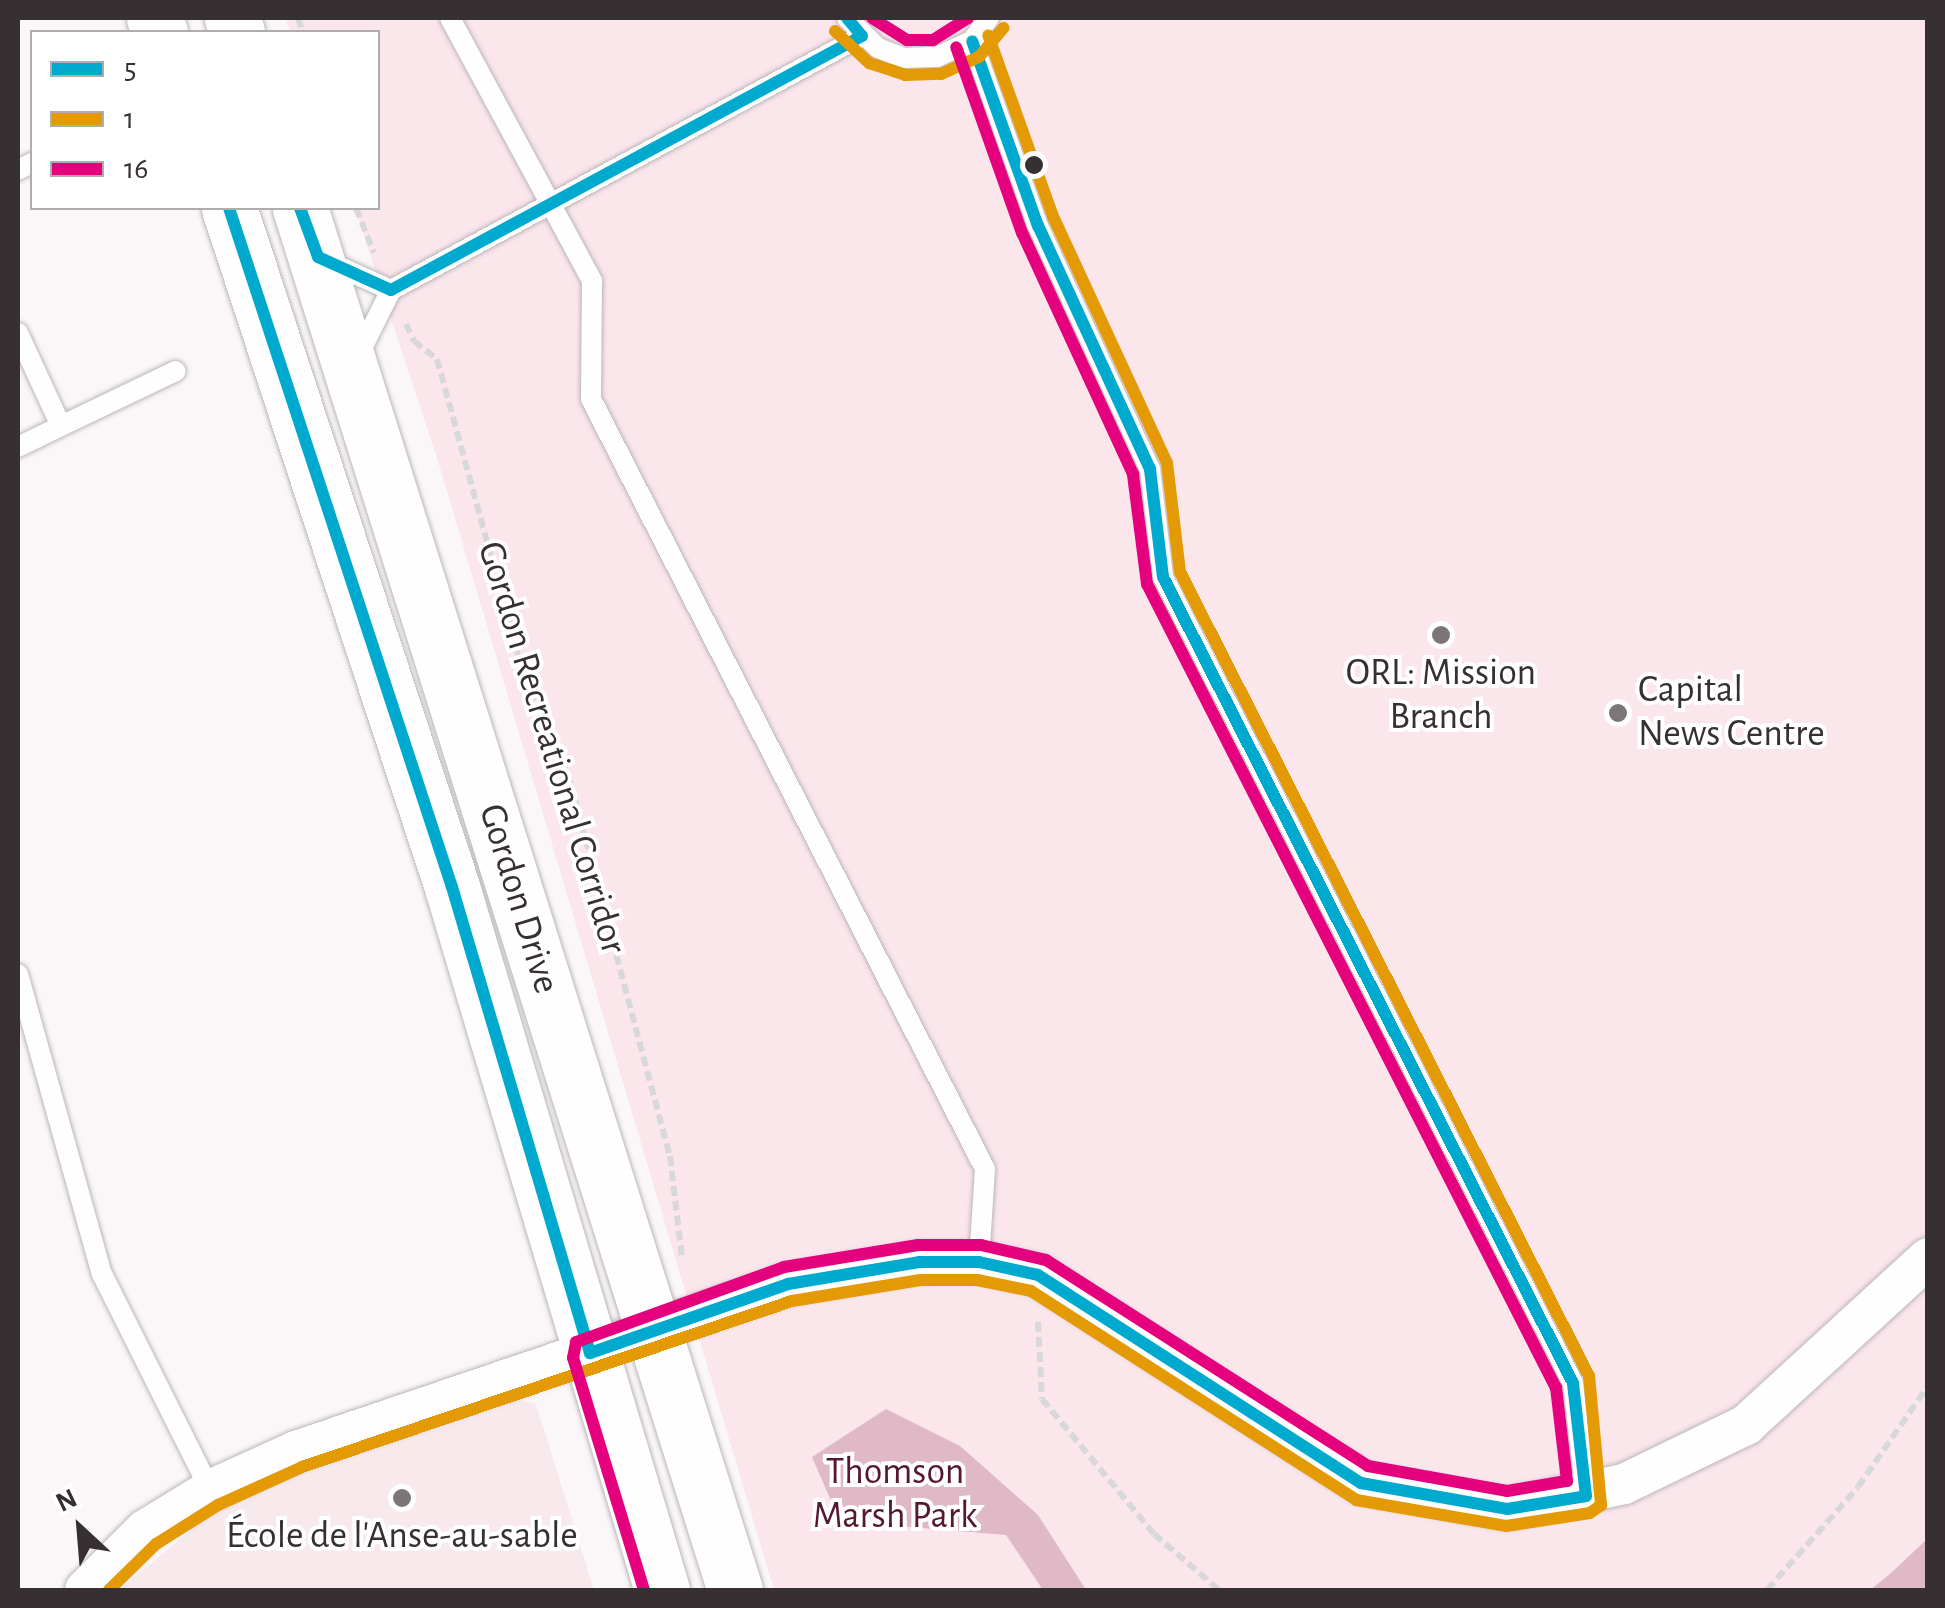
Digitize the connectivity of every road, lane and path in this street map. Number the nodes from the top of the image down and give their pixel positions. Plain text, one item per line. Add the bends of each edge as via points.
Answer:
1 (450, 18) edge
2 (848, 18) edge
3 (990, 18) edge
4 (862, 36) junction
5 (972, 40) junction
6 (553, 202) junction
7 (230, 210) edge
8 (357, 210) edge
9 (309, 232) edge
10 (391, 290) junction
11 (18, 333) edge
12 (352, 367) junction
13 (176, 372) dead end
14 (61, 426) junction
15 (18, 447) edge
16 (18, 974) edge
17 (1928, 1258) edge
18 (978, 1262) junction
19 (1038, 1322) dead end
20 (678, 1324) junction
21 (590, 1353) junction
22 (1928, 1386) edge
23 (210, 1490) junction
24 (1586, 1496) junction
25 (85, 1590) edge
26 (662, 1590) edge
27 (735, 1590) edge
28 (1218, 1590) edge
29 (1768, 1590) edge

1 - 6 lane
2 - 4 lane
3 - 5 lane
4 - 5 lane via 904,58 937,57
4 - 6 lane
5 - 24 lane via 1038,226 1150,469 1163,576 1573,1383
6 - 10 lane
6 - 18 lane via 592,281 591,398 985,1169
7 - 21 main road, Gordon Drive via 452,887
8 - 10 path, Gordon Recreational Corridor
9 - 10 lane
9 - 12 main road, Gordon Drive
10 - 12 lane
10 - 20 path, Gordon Recreational Corridor via 414,342 436,359 520,662 570,781 670,1156 682,1266
11 - 14 lane
12 - 20 main road, Gordon Drive
13 - 14 lane
14 - 15 lane
16 - 23 lane via 102,1274
17 - 24 street via 1746,1425
18 - 20 street via 919,1262 788,1284
18 - 24 street via 1038,1275 1361,1483 1507,1509
19 - 28 path via 1042,1399 1154,1534
20 - 21 street
20 - 27 main road, Gordon Drive
21 - 23 street via 296,1451
21 - 26 main road, Gordon Drive
22 - 29 path via 1858,1487
23 - 25 street via 146,1530

